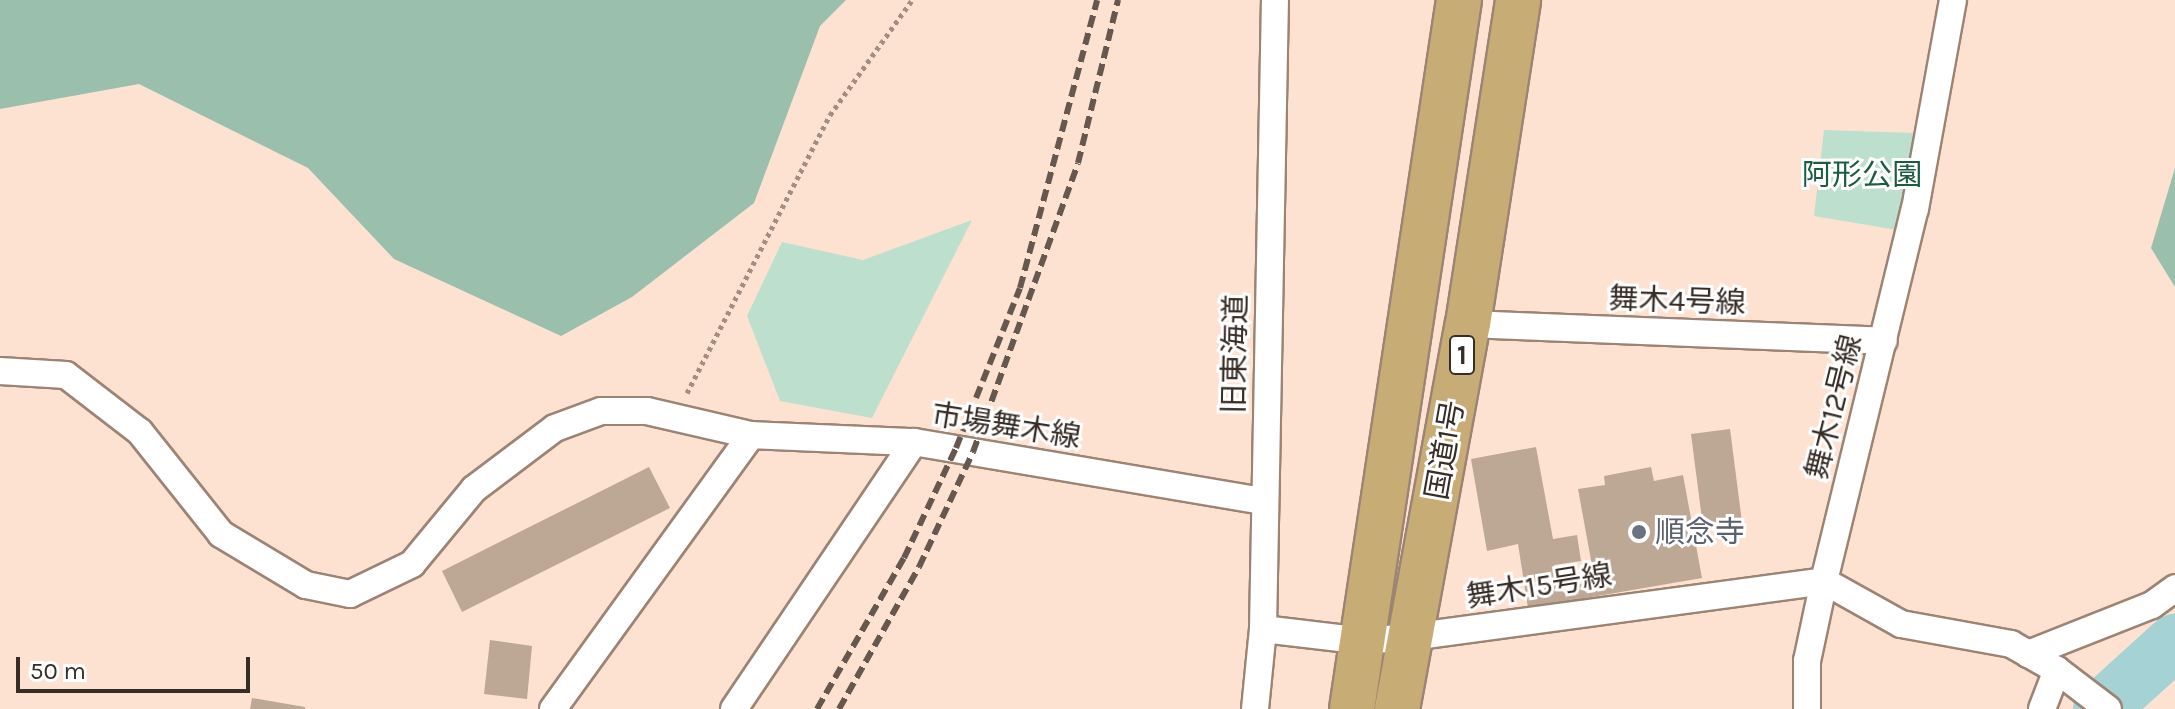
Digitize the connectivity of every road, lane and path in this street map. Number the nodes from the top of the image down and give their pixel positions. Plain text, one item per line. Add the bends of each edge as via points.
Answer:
1 (912, 0) edge
2 (1275, 0) edge
3 (1459, 0) edge
4 (1518, 0) edge
5 (1953, 0) edge
6 (1468, 324) junction
7 (1884, 341) junction
8 (0, 371) edge
9 (674, 419) junction
10 (751, 435) junction
11 (914, 442) junction
12 (1263, 501) junction
13 (1824, 581) junction
14 (2175, 588) edge
15 (1263, 629) junction
16 (1411, 637) junction
17 (1363, 641) junction
18 (2028, 654) junction
19 (2057, 670) junction
20 (553, 709) edge
21 (734, 709) edge
22 (1255, 709) edge
23 (1352, 709) edge
24 (1397, 709) edge
25 (1807, 709) edge
26 (2042, 709) edge
27 (2108, 709) edge

1 - 9 path via 830,115
2 - 12 street, 旧東海道
3 - 17 highway, 国道1号 / 1
4 - 6 highway, 国道1号 / 1
5 - 7 street, 舞木12号線
6 - 7 street, 舞木4号線
6 - 16 highway, 国道1号 / 1
7 - 13 street, 舞木12号線
8 - 9 street via 66,375 140,432 221,534 306,585 350,594 412,564 474,489 555,428 601,411 647,411
9 - 10 street
10 - 11 street
10 - 20 street
11 - 12 street, 市場舞木線
11 - 21 street, 市場舞木線
12 - 15 street, 旧東海道
13 - 16 street, 舞木15号線
13 - 18 street via 1901,624 2011,644
13 - 25 street, 舞木12号線 via 1807,661
14 - 18 street via 2152,605
15 - 17 street, 舞木15号線
15 - 22 street, 旧東海道
16 - 17 street, 舞木15号線
16 - 24 highway, 国道1号 / 1
17 - 23 highway, 国道1号 / 1
18 - 19 street
19 - 26 street
19 - 27 street

